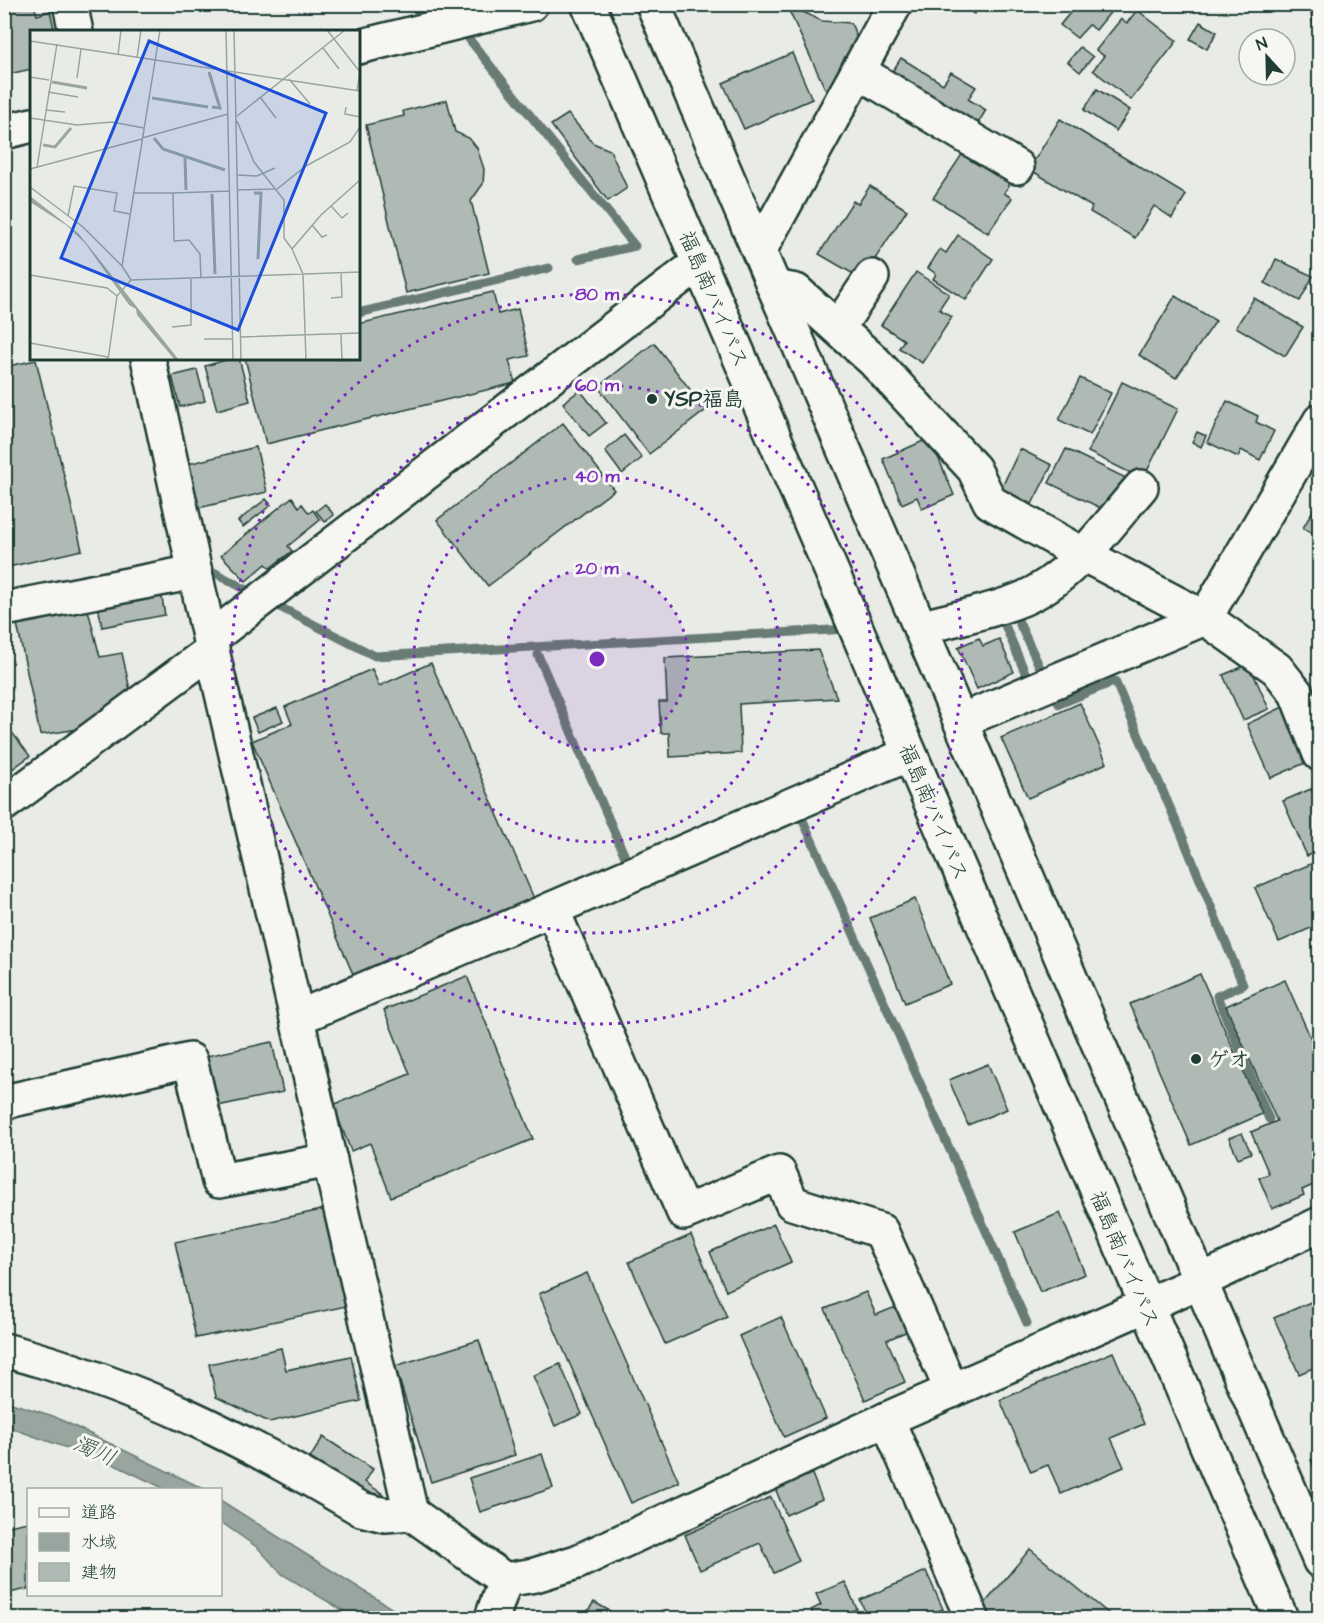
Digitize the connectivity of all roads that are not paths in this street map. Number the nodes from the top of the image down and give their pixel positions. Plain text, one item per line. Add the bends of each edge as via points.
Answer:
1 (70, 4) edge
2 (531, 4) edge
3 (588, 4) edge
4 (653, 4) edge
5 (895, 4) edge
6 (76, 30) edge
7 (360, 47) edge
8 (858, 71) junction
9 (30, 126) edge
10 (4, 132) edge
11 (1017, 167) dead end
12 (759, 251) junction
13 (699, 263) junction
14 (872, 277) dead end
15 (774, 287) junction
16 (838, 328) junction
17 (148, 360) edge
18 (1320, 421) edge
19 (1141, 487) dead end
20 (1082, 554) junction
21 (195, 572) junction
22 (4, 609) edge
23 (1205, 618) junction
24 (921, 628) junction
25 (211, 644) junction
26 (961, 721) junction
27 (909, 754) junction
28 (1320, 754) edge
29 (4, 804) edge
30 (552, 909) junction
31 (297, 1018) junction
32 (4, 1102) edge
33 (330, 1160) junction
34 (1320, 1224) edge
35 (1201, 1281) junction
36 (1145, 1305) junction
37 (4, 1350) edge
38 (952, 1391) junction
39 (887, 1419) junction
40 (411, 1513) junction
41 (1320, 1561) edge
42 (497, 1602) edge
43 (972, 1618) edge
44 (1281, 1618) edge

1 - 6 main road
2 - 7 main road
3 - 13 main road, 福島南バイパス
4 - 12 main road
5 - 8 main road
8 - 11 main road
8 - 12 main road
9 - 10 main road
12 - 15 main road
13 - 25 main road
13 - 27 main road, 福島南バイパス
14 - 16 main road
15 - 16 main road via 796,291
15 - 24 main road
16 - 20 main road via 879,355 974,469 990,502
17 - 21 main road
18 - 23 main road
19 - 20 main road
20 - 23 main road
20 - 24 main road via 1044,588 1022,599 964,619
21 - 22 main road
21 - 25 main road
23 - 26 main road
23 - 28 main road via 1277,669 1296,693
24 - 26 main road
25 - 29 main road
25 - 31 main road
26 - 35 main road
27 - 30 main road
27 - 36 main road, 福島南バイパス
30 - 31 main road
30 - 38 main road via 684,1213 779,1173 792,1203 881,1231
31 - 33 main road
32 - 33 main road via 190,1060 219,1181
33 - 40 main road
34 - 35 main road
35 - 36 main road
35 - 41 main road
36 - 38 main road
36 - 44 main road, 福島南バイパス
37 - 40 main road via 65,1366 212,1426 361,1509 385,1515
38 - 39 main road
39 - 42 main road via 578,1562 535,1575
39 - 43 main road
40 - 42 main road

